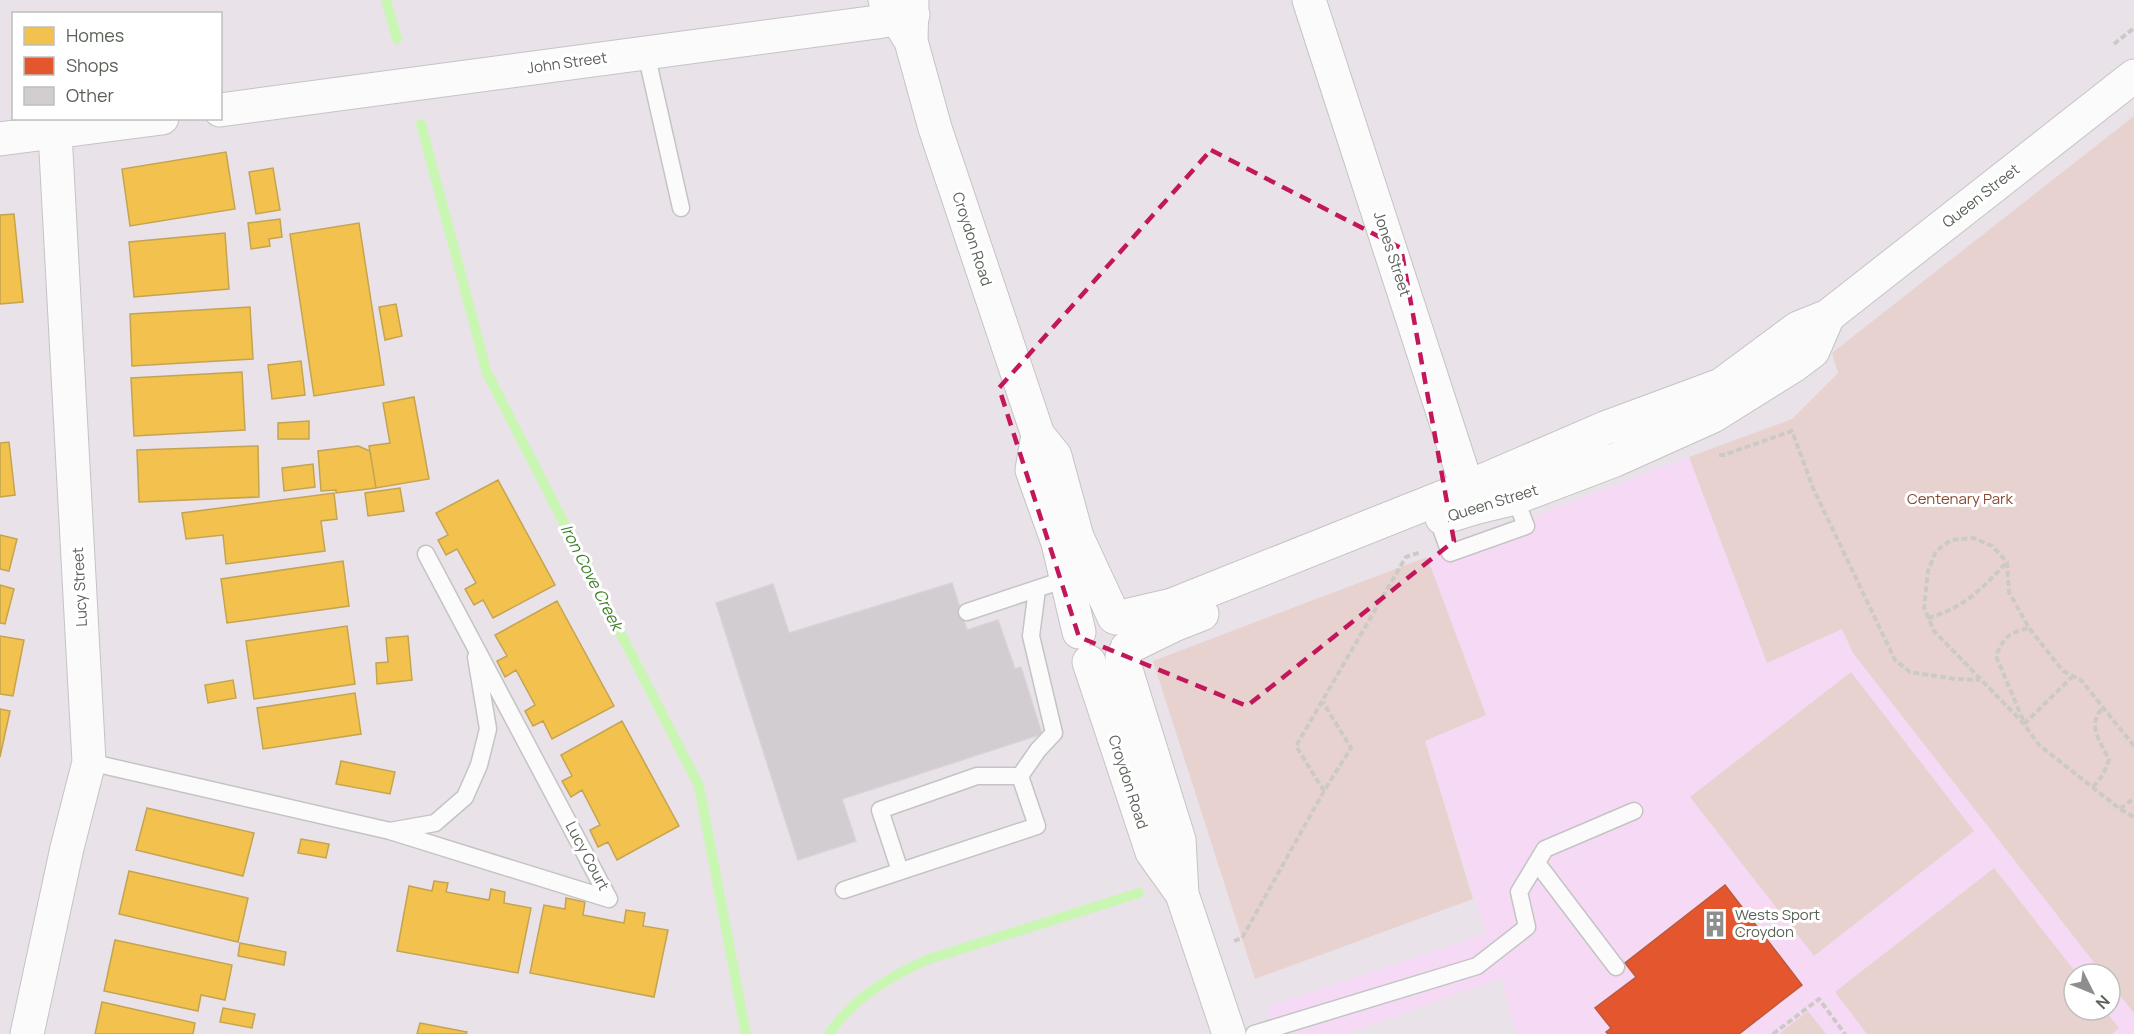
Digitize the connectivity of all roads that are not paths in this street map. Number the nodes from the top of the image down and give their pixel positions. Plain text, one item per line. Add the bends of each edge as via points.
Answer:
1 (1309, 0) edge
2 (903, 15) edge
3 (646, 53) junction
4 (2134, 75) edge
5 (222, 111) edge
6 (148, 120) edge
7 (55, 133) junction
8 (0, 139) edge
9 (681, 208) dead end
10 (1828, 316) junction
11 (1471, 497) junction
12 (1515, 498) junction
13 (1427, 524) junction
14 (426, 554) dead end
15 (1065, 579) junction
16 (967, 612) dead end
17 (1115, 618) junction
18 (474, 643) junction
19 (1084, 647) junction
20 (1125, 653) junction
21 (89, 762) junction
22 (1020, 776) junction
23 (1634, 811) dead end
24 (390, 831) junction
25 (1537, 862) junction
26 (900, 872) junction
27 (844, 890) dead end
28 (1182, 894) junction
29 (1616, 967) dead end
30 (27, 1034) edge
31 (1228, 1034) edge
32 (1254, 1034) edge

1 - 11 street, Jones Street
2 - 3 street, John Street
2 - 15 street, Croydon Road via 935,128 1038,435 1055,456 1077,537
3 - 5 street, John Street
3 - 9 lane
4 - 10 street, Queen Street
6 - 7 street
7 - 8 street
7 - 21 street, Lucy Street
10 - 11 street, Queen Street via 1798,328 1721,385 1605,428
10 - 12 street, Queen Street via 1813,351 1713,416 1615,460
11 - 12 street, Queen Street
11 - 13 street, Queen Street
11 - 17 street, Queen Street via 1172,605
12 - 13 lane via 1526,526 1450,553
13 - 20 street, Queen Street via 1174,625
14 - 18 lane, Lucy Court
15 - 16 lane
15 - 17 street, Croydon Road
15 - 19 street, Croydon Road
15 - 22 lane via 1031,636 1054,733
17 - 19 street via 1097,615 1083,624
17 - 20 street via 1129,639
18 - 24 lane, Lucy Court via 488,729 479,765 465,796 435,823
18 - 24 lane, Lucy Court via 609,899
19 - 20 street via 1103,666
19 - 28 street, Croydon Road via 1152,852
20 - 28 street, Croydon Road via 1179,840
21 - 24 lane, Lucy Court
21 - 30 street, Lucy Street
22 - 26 lane via 1036,826
22 - 26 lane via 977,776 880,810
23 - 25 lane via 1545,849
25 - 29 lane
25 - 32 lane via 1519,892 1527,927 1477,966
26 - 27 lane
28 - 31 street, Croydon Road

